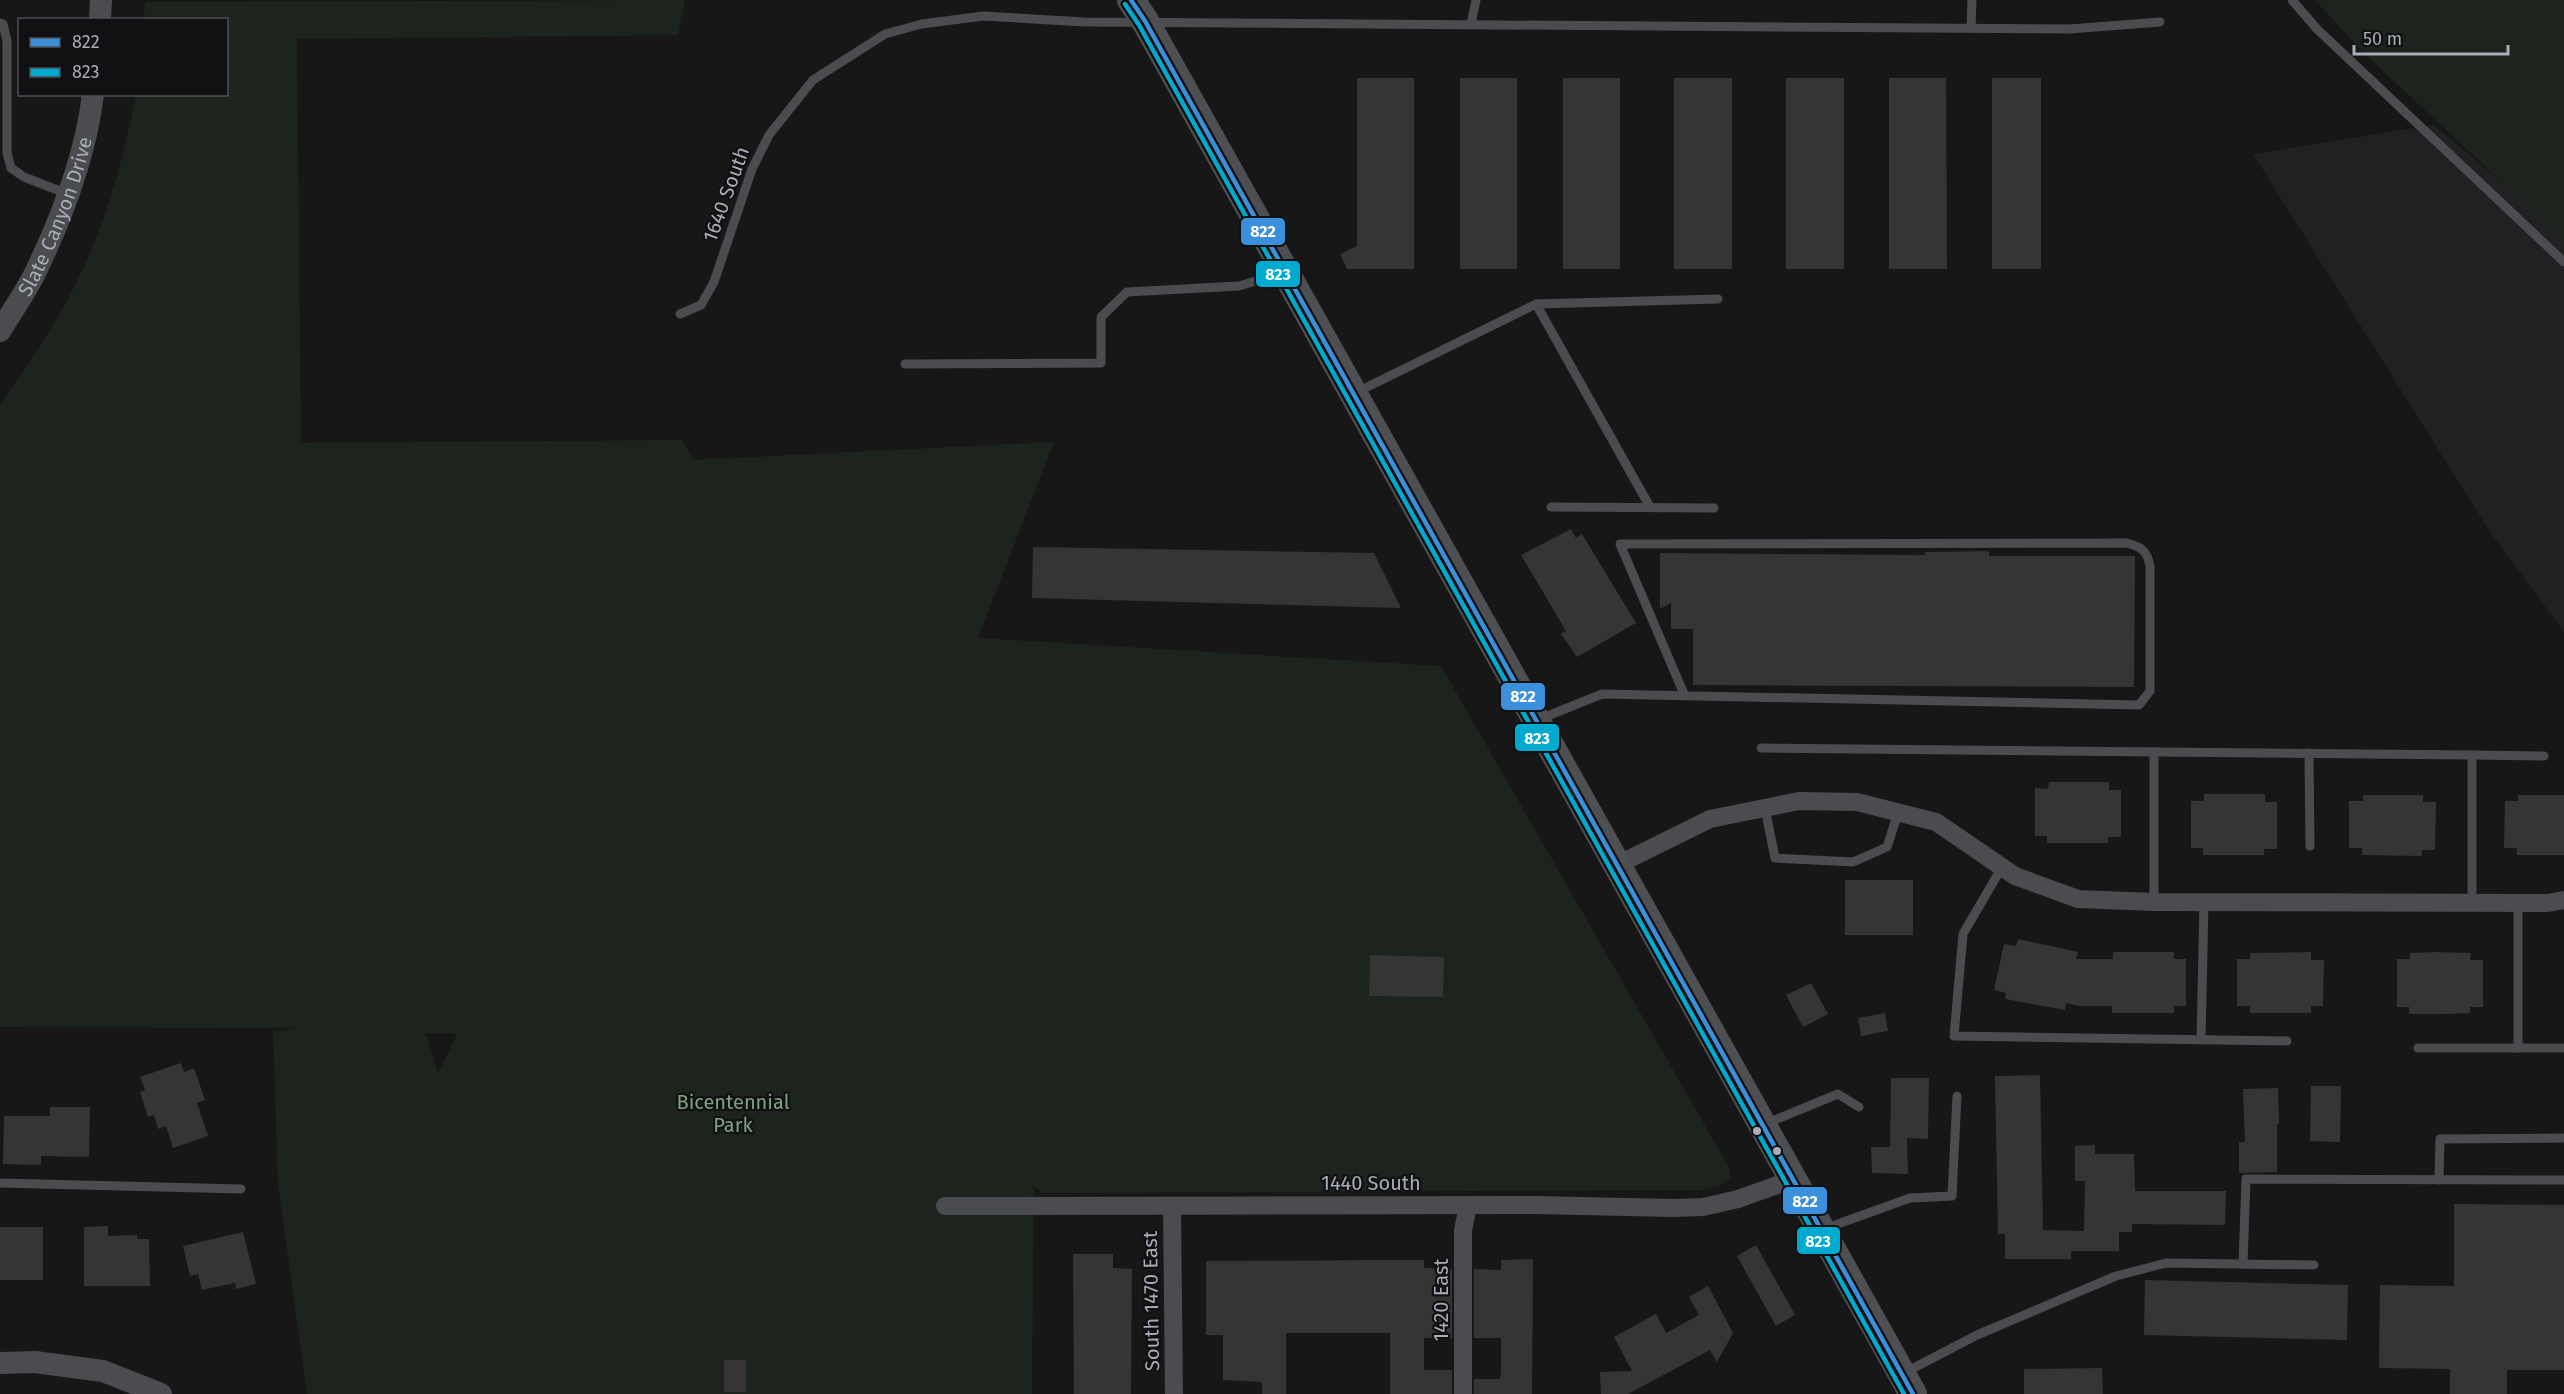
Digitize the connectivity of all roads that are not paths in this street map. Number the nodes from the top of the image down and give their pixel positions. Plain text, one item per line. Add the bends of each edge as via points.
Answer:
1 (101, 0) edge
2 (1476, 0) edge
3 (1972, 0) edge
4 (2292, 0) edge
5 (1138, 11) edge
6 (100, 18) edge
7 (2160, 22) dead end
8 (0, 23) edge
9 (1471, 24) junction
10 (1971, 28) junction
11 (93, 96) edge
12 (68, 194) junction
13 (2564, 262) edge
14 (1284, 272) junction
15 (1718, 299) dead end
16 (1536, 303) junction
17 (680, 314) dead end
18 (0, 331) edge
19 (905, 364) dead end
20 (1353, 394) junction
21 (1551, 507) dead end
22 (1650, 507) junction
23 (1713, 508) dead end
24 (1684, 694) junction
25 (1535, 721) junction
26 (1761, 748) dead end
27 (2154, 752) junction
28 (2309, 753) junction
29 (2472, 755) junction
30 (2544, 756) dead end
31 (1765, 808) junction
32 (1898, 813) junction
33 (2310, 846) dead end
34 (1617, 865) junction
35 (2002, 867) junction
36 (2564, 900) edge
37 (2154, 902) junction
38 (2204, 902) junction
39 (2472, 903) junction
40 (2518, 903) junction
41 (2200, 1040) junction
42 (2287, 1041) dead end
43 (2418, 1048) dead end
44 (2518, 1048) junction
45 (2564, 1048) edge
46 (1957, 1096) dead end
47 (1859, 1107) dead end
48 (1762, 1125) junction
49 (2564, 1138) edge
50 (1791, 1180) junction
51 (2439, 1180) junction
52 (2564, 1180) edge
53 (0, 1183) edge
54 (241, 1188) dead end
55 (945, 1206) dead end
56 (1468, 1206) junction
57 (1172, 1207) junction
58 (1821, 1230) junction
59 (2242, 1264) junction
60 (2314, 1266) dead end
61 (0, 1363) edge
62 (1908, 1384) edge
63 (161, 1394) edge
64 (1174, 1394) edge
65 (1463, 1394) edge

1 - 6 street
2 - 9 lane
3 - 10 lane
4 - 13 lane via 2317,29
5 - 9 lane, 1640 South
5 - 14 main road
5 - 17 lane, 1640 South via 1084,22 983,16 922,24 885,34 813,80 769,135 752,169 714,282 701,305
7 - 10 lane, 1640 South via 2070,29
8 - 12 lane via 7,41 7,153 11,168
9 - 10 lane, 1640 South
11 - 12 street, Slate Canyon Drive
12 - 18 street, Slate Canyon Drive via 36,272
14 - 19 lane via 1239,286 1126,292 1101,316 1101,363
14 - 20 main road
15 - 16 lane
16 - 20 lane
16 - 22 lane
20 - 25 main road
21 - 22 lane
22 - 23 lane
24 - 24 lane via 2139,705 2150,692 2147,553 2127,543 1620,544
24 - 25 lane via 1602,694
25 - 34 main road
26 - 27 lane
27 - 28 lane
27 - 37 lane
28 - 29 lane
28 - 33 lane
29 - 30 lane
29 - 39 lane
31 - 32 street via 1799,801 1857,802
31 - 32 lane via 1775,858 1853,862 1887,848
31 - 34 street via 1710,819
32 - 35 street via 1936,822
34 - 48 main road
35 - 37 street via 2015,876 2078,899
35 - 41 lane via 1963,934 1954,1036
36 - 40 street
37 - 38 street
38 - 39 street
38 - 41 lane
39 - 40 street
40 - 44 lane
41 - 42 lane
43 - 44 lane
44 - 45 lane
46 - 58 lane via 1952,1196 1910,1198
47 - 48 lane via 1838,1094
48 - 50 main road
49 - 51 lane via 2440,1139
50 - 56 street, 1440 South via 1751,1196 1702,1207
50 - 58 main road
51 - 52 lane
51 - 59 lane via 2246,1179
53 - 54 lane
55 - 57 street, 1440 South
56 - 57 street, 1440 South
56 - 65 street, 1420 East via 1463,1230
57 - 64 street, South 1470 East
58 - 62 main road
59 - 60 lane
59 - 62 lane via 2166,1263 2116,1276 1977,1335
61 - 63 street via 35,1362 103,1371

